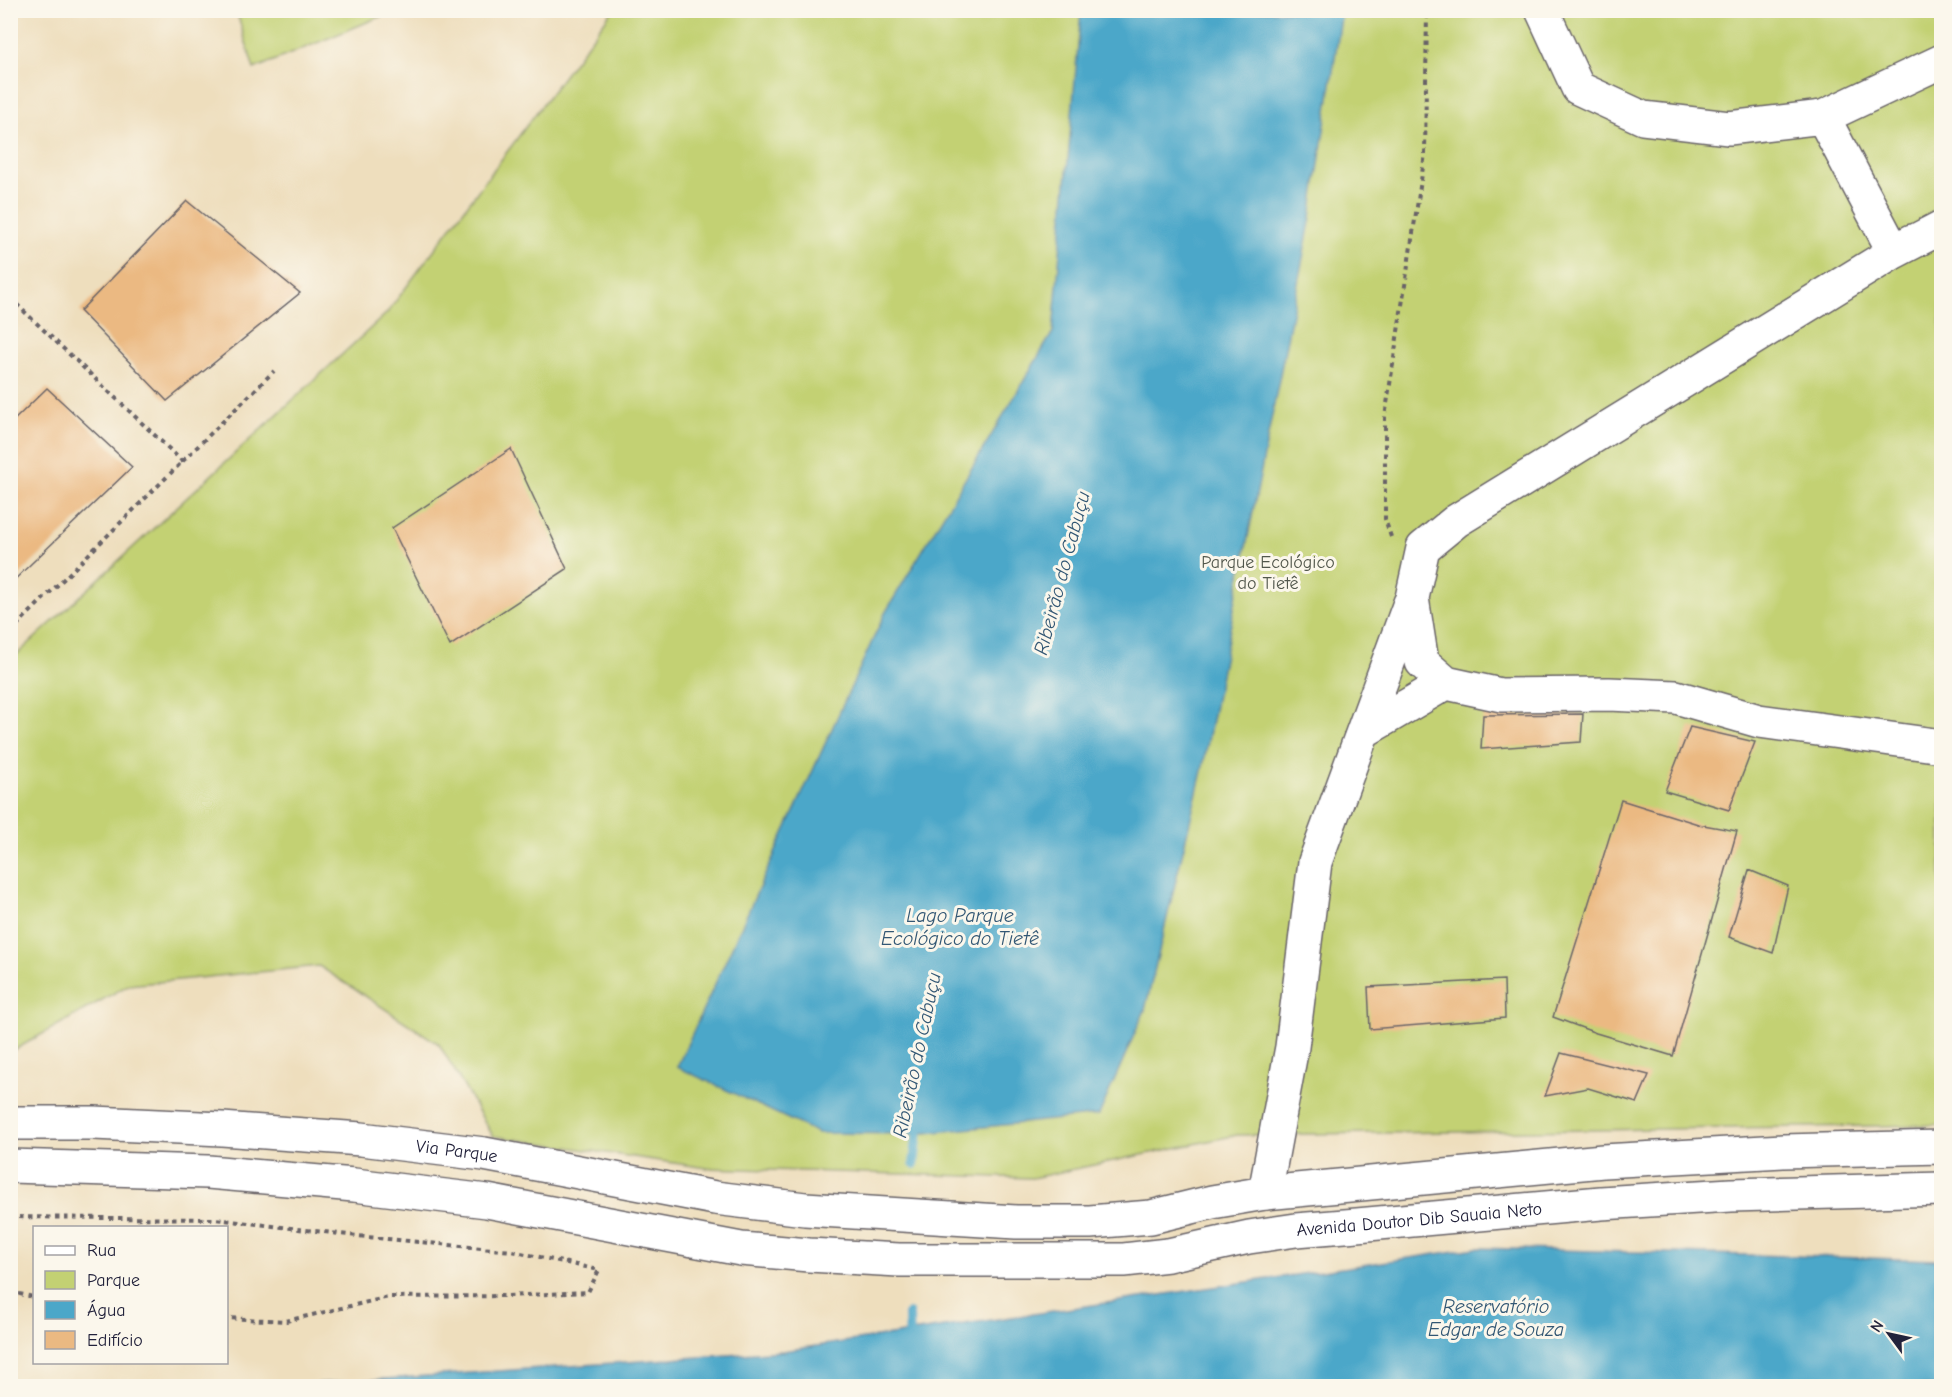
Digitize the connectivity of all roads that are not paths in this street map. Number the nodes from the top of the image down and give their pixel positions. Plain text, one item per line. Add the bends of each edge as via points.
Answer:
1 (1542, 10) edge
2 (1941, 61) edge
3 (1823, 117) junction
4 (1941, 226) edge
5 (1894, 252) junction
6 (1412, 598) junction
7 (1446, 683) junction
8 (1364, 730) junction
9 (1941, 746) edge
10 (10, 1122) edge
11 (1941, 1147) edge
12 (10, 1166) edge
13 (1941, 1190) edge
14 (1265, 1193) junction

1 - 3 main road via 1578,88 1643,118 1729,128
2 - 3 main road
3 - 5 main road
4 - 5 main road
5 - 6 main road via 1456,521 1423,548
6 - 7 main road via 1422,662
6 - 8 main road
7 - 8 main road
7 - 9 main road via 1501,695 1676,697 1759,721
8 - 14 main road via 1315,862 1292,1047
10 - 14 main road, Via Parque via 106,1123 361,1139 484,1154 715,1198 805,1209 1016,1222 1150,1217
11 - 14 main road via 1603,1161
12 - 13 main road, Avenida Doutor Dib Sauaia Neto via 208,1172 354,1185 486,1201 741,1249 899,1260 1124,1260 1296,1230 1731,1195

